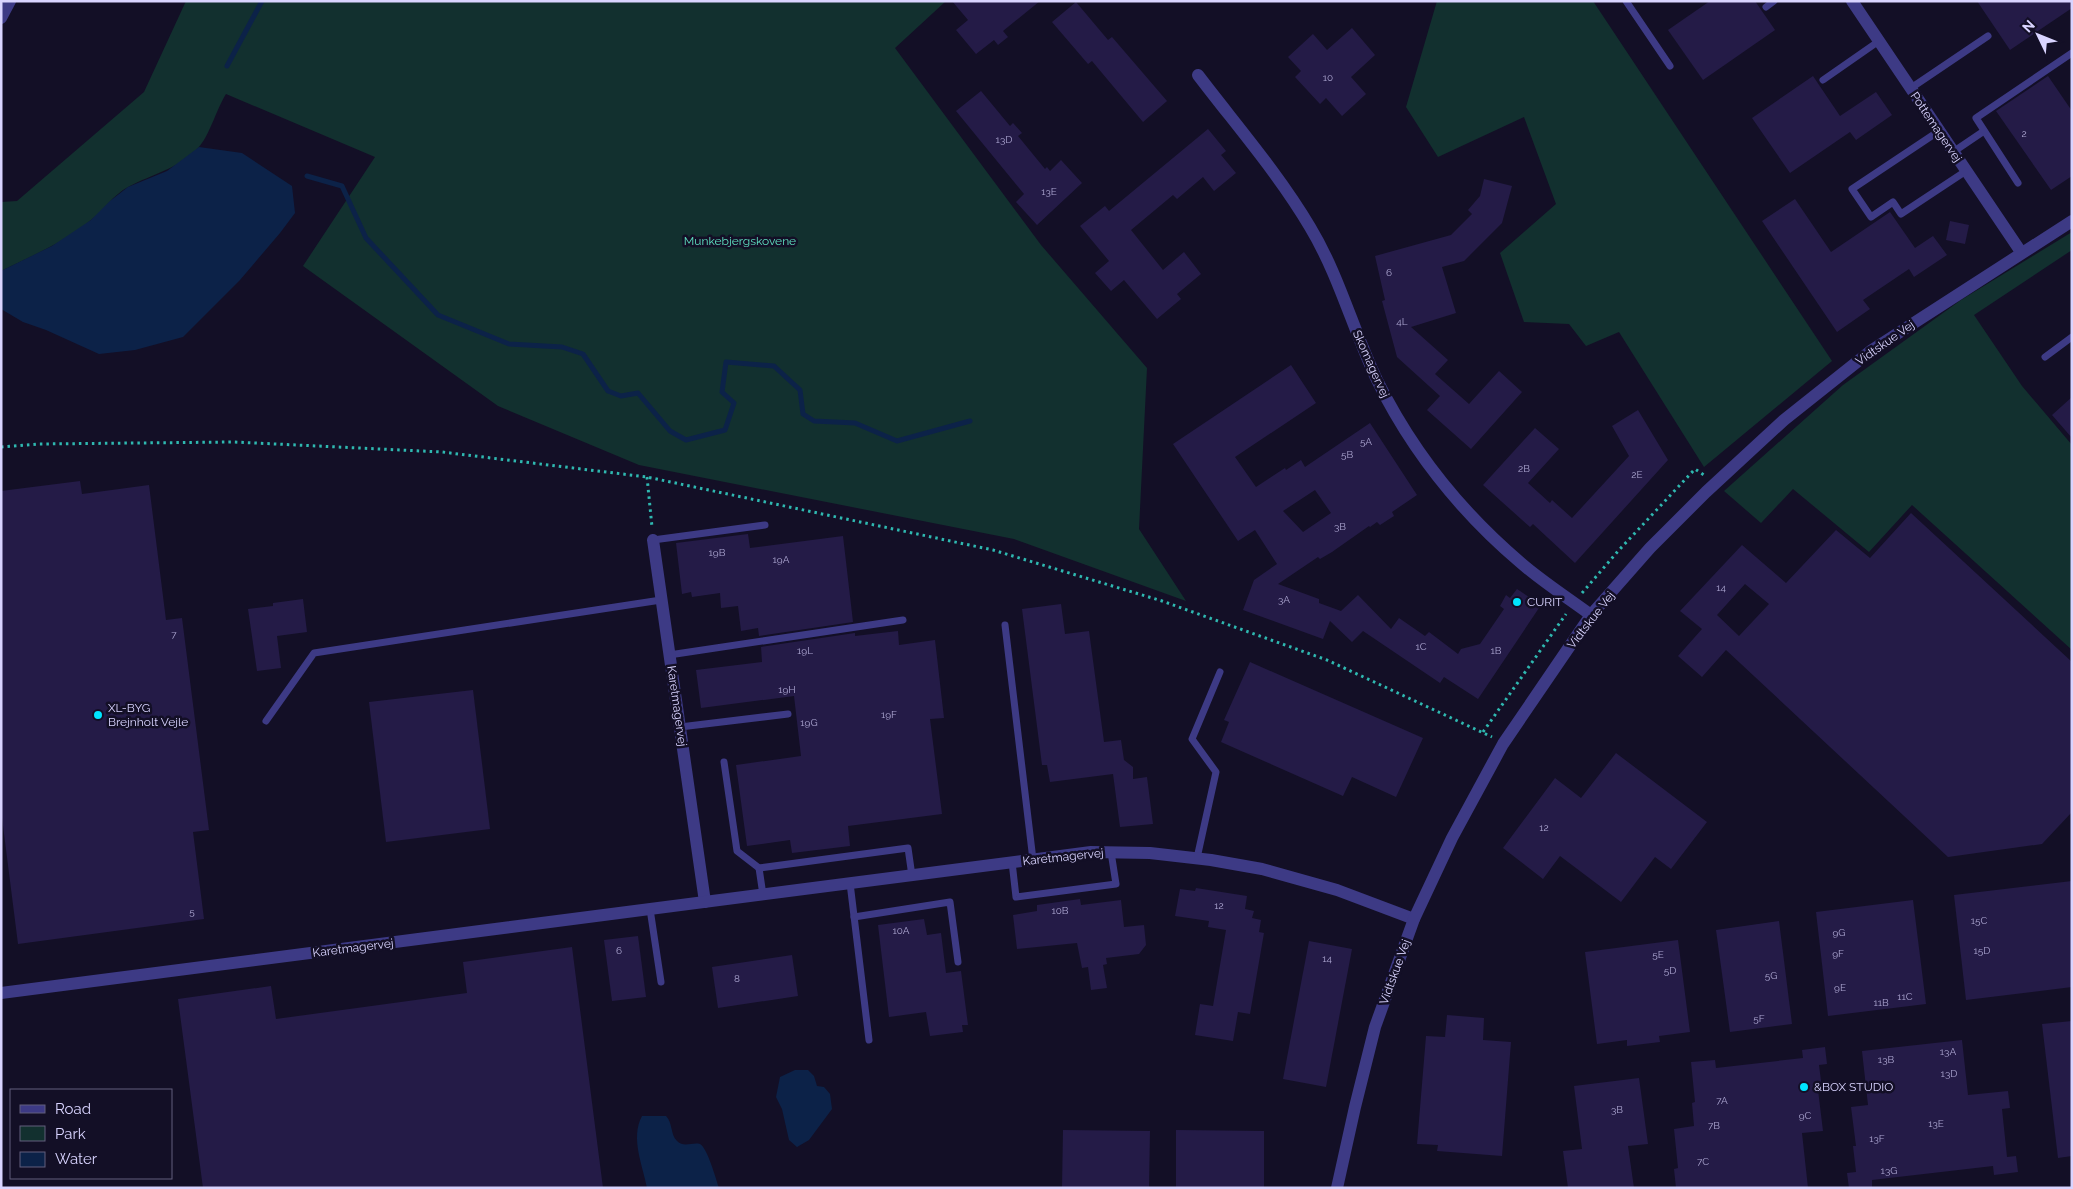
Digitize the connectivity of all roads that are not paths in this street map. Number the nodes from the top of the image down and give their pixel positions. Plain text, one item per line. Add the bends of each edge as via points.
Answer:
1 (10, 1) edge
2 (1626, 1) edge
3 (1774, 1) edge
4 (1852, 1) edge
5 (1766, 7) dead end
6 (1, 18) edge
7 (1988, 36) dead end
8 (1879, 41) junction
9 (2072, 53) edge
10 (1670, 66) dead end
11 (1198, 75) dead end
12 (1823, 80) dead end
13 (1910, 88) junction
14 (1939, 131) junction
15 (1984, 131) junction
16 (1953, 152) junction
17 (1966, 171) junction
18 (2018, 183) dead end
19 (2072, 221) edge
20 (2021, 252) junction
21 (2072, 337) edge
22 (2045, 357) dead end
23 (765, 525) dead end
24 (653, 540) joint
25 (661, 600) junction
26 (1591, 615) junction
27 (903, 620) dead end
28 (1005, 625) dead end
29 (669, 655) junction
30 (1220, 672) dead end
31 (788, 714) dead end
32 (266, 720) dead end
33 (680, 727) junction
34 (724, 762) dead end
35 (1112, 852) junction
36 (1196, 858) junction
37 (1033, 860) junction
38 (1012, 862) junction
39 (759, 868) junction
40 (912, 876) junction
41 (850, 883) junction
42 (762, 895) junction
43 (705, 902) junction
44 (650, 909) junction
45 (854, 917) junction
46 (1414, 919) junction
47 (958, 962) dead end
48 (661, 982) dead end
49 (1, 993) edge
50 (869, 1040) dead end
51 (1337, 1188) edge

1 - 6 street
2 - 10 lane
3 - 5 lane
4 - 8 street, Pottemagervej
7 - 13 lane
8 - 12 lane
8 - 13 street, Pottemagervej
9 - 15 lane via 1976,118
11 - 26 street, Skomagervej via 1281,182 1311,229 1376,378 1395,415 1436,476 1457,502 1522,564
13 - 14 street, Pottemagervej
14 - 16 street, Pottemagervej
14 - 17 lane via 1852,189 1866,210 1871,217 1894,202 1901,214
15 - 16 lane
15 - 18 lane
16 - 17 street, Pottemagervej
17 - 20 street, Pottemagervej
19 - 20 street, Vidtskue Vej
20 - 26 street, Vidtskue Vej via 1872,350 1784,420 1650,548
21 - 22 lane
23 - 24 lane
24 - 25 street, Karetmagervej
25 - 29 street, Karetmagervej
25 - 32 lane via 314,653
26 - 46 street, Vidtskue Vej via 1503,744 1452,838
27 - 29 lane
28 - 37 lane
29 - 33 street, Karetmagervej
30 - 36 lane via 1192,738 1216,772
31 - 33 lane
33 - 43 street, Karetmagervej
34 - 39 lane via 737,852
35 - 36 street, Karetmagervej
35 - 37 street, Karetmagervej
35 - 38 lane via 1116,884 1016,897
36 - 46 street, Karetmagervej via 1262,869 1337,890
37 - 38 street, Karetmagervej
38 - 40 street, Karetmagervej
39 - 40 lane via 908,848
39 - 42 lane
40 - 41 street, Karetmagervej
41 - 42 street, Karetmagervej
41 - 45 lane
42 - 43 street, Karetmagervej
43 - 44 street, Karetmagervej
44 - 48 lane
44 - 49 street, Karetmagervej
45 - 47 lane via 950,902
45 - 50 lane
46 - 51 street, Vidtskue Vej via 1375,1027

